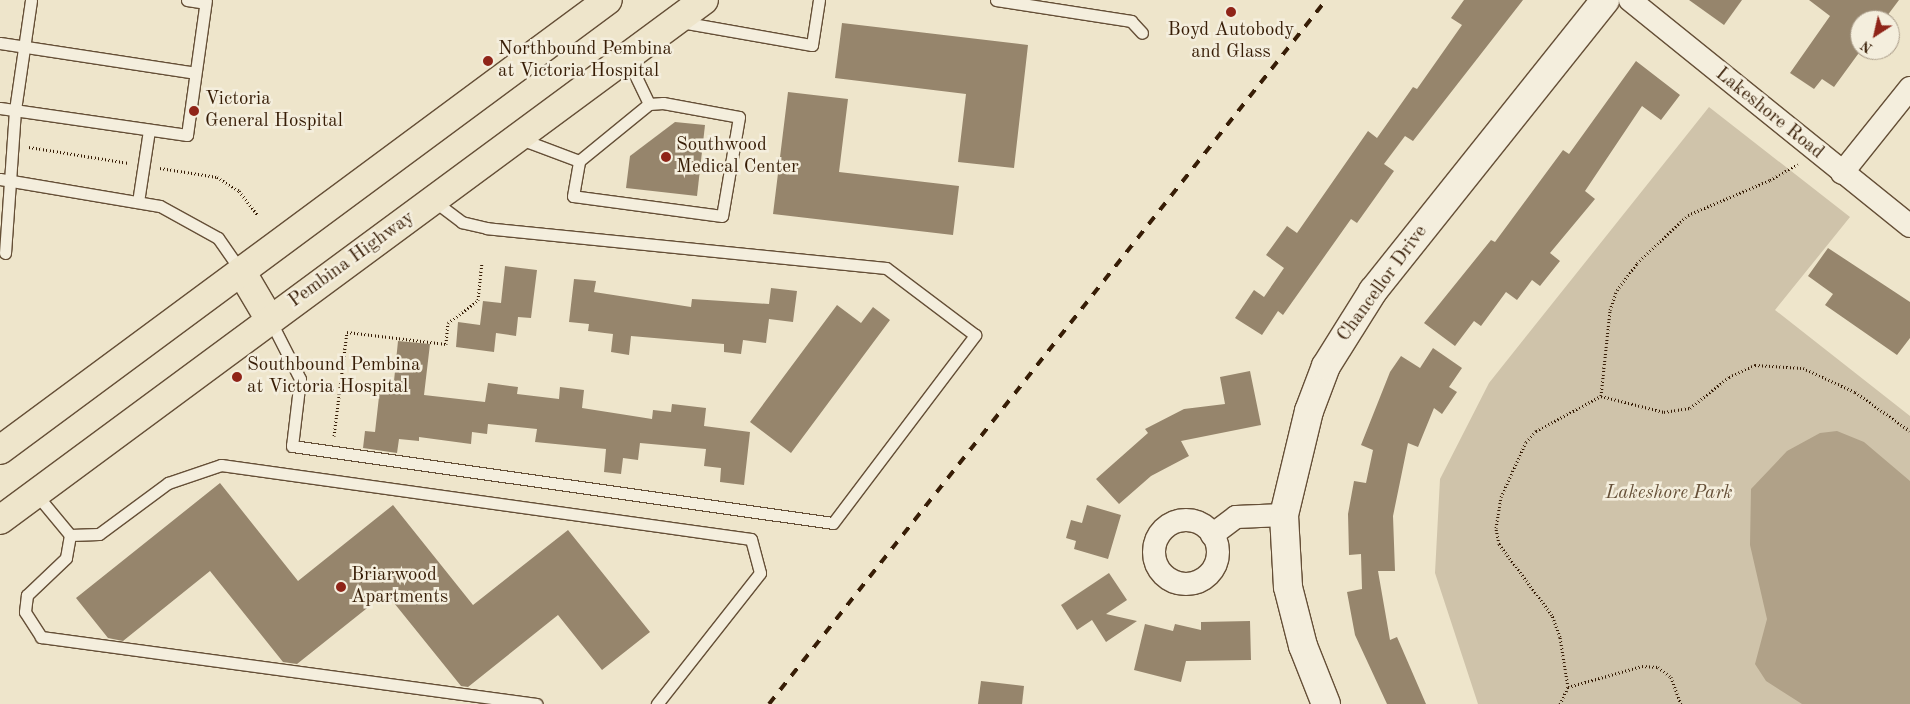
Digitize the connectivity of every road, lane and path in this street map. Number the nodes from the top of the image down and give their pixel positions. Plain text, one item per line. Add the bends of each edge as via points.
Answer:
1 (31, 0) edge
2 (186, 0) edge
3 (608, 0) edge
4 (704, 0) edge
5 (819, 0) edge
6 (996, 0) edge
7 (1605, 0) edge
8 (1630, 0) edge
9 (206, 1) edge
10 (677, 21) junction
11 (1142, 34) dead end
12 (0, 43) edge
13 (24, 47) junction
14 (626, 58) junction
15 (196, 73) junction
16 (1910, 88) edge
17 (649, 104) junction
18 (0, 108) edge
19 (15, 110) junction
20 (149, 130) junction
21 (514, 137) junction
22 (1816, 153) junction
23 (578, 161) junction
24 (1842, 173) junction
25 (5, 179) edge
26 (433, 200) junction
27 (138, 202) junction
28 (1910, 226) edge
29 (5, 253) dead end
30 (482, 262) dead end
31 (241, 271) junction
32 (270, 320) junction
33 (1601, 396) junction
34 (1910, 431) edge
35 (1, 449) edge
36 (332, 452) junction
37 (36, 494) junction
38 (1284, 515) junction
39 (0, 520) edge
40 (70, 535) junction
41 (1212, 535) dead end
42 (1568, 687) junction
43 (536, 704) edge
44 (658, 704) edge
45 (1326, 704) edge
46 (1560, 704) edge
47 (1681, 704) edge

1 - 13 lane
2 - 9 lane
3 - 31 main road
4 - 10 main road, Pembina Highway
5 - 10 lane via 812,45
6 - 11 lane via 1131,21
7 - 38 street, Chancellor Drive via 1347,328 1309,411
8 - 22 street, Lakeshore Road
9 - 15 lane
10 - 14 main road, Pembina Highway
12 - 13 lane
13 - 15 lane
13 - 19 lane
14 - 17 lane
14 - 21 main road, Pembina Highway
15 - 20 lane via 186,135
16 - 24 street
17 - 23 lane
17 - 23 lane via 739,117 722,216 573,196
18 - 19 lane
19 - 20 lane
19 - 25 lane
20 - 27 lane
21 - 23 lane
21 - 26 main road, Pembina Highway
22 - 24 street, Lakeshore Road
22 - 33 path via 1770,180 1688,215 1637,263 1617,290 1610,310
24 - 28 street, Lakeshore Road
25 - 27 lane
25 - 29 lane
26 - 32 main road, Pembina Highway
26 - 36 lane via 462,222 488,228 886,268 976,336 833,524
27 - 31 lane via 160,206 209,231
30 - 36 path via 478,300 448,323 446,344 347,332
31 - 32 main road
31 - 35 main road
32 - 36 lane via 300,379 292,446
32 - 37 main road, Pembina Highway
33 - 34 path via 1664,412 1690,408 1729,378 1755,365 1803,368 1855,392
33 - 42 path via 1536,431 1526,442 1501,497 1496,528 1507,558 1552,615
37 - 39 main road, Pembina Highway
37 - 40 lane
38 - 41 street via 1236,517
38 - 45 street, Chancellor Drive via 1288,587 1302,646
40 - 43 lane via 66,558 26,595 25,612 32,628 54,642
40 - 44 lane via 99,534 168,483 221,465 737,534 751,539 760,573
42 - 46 path
42 - 47 path via 1642,666 1658,667 1671,677

